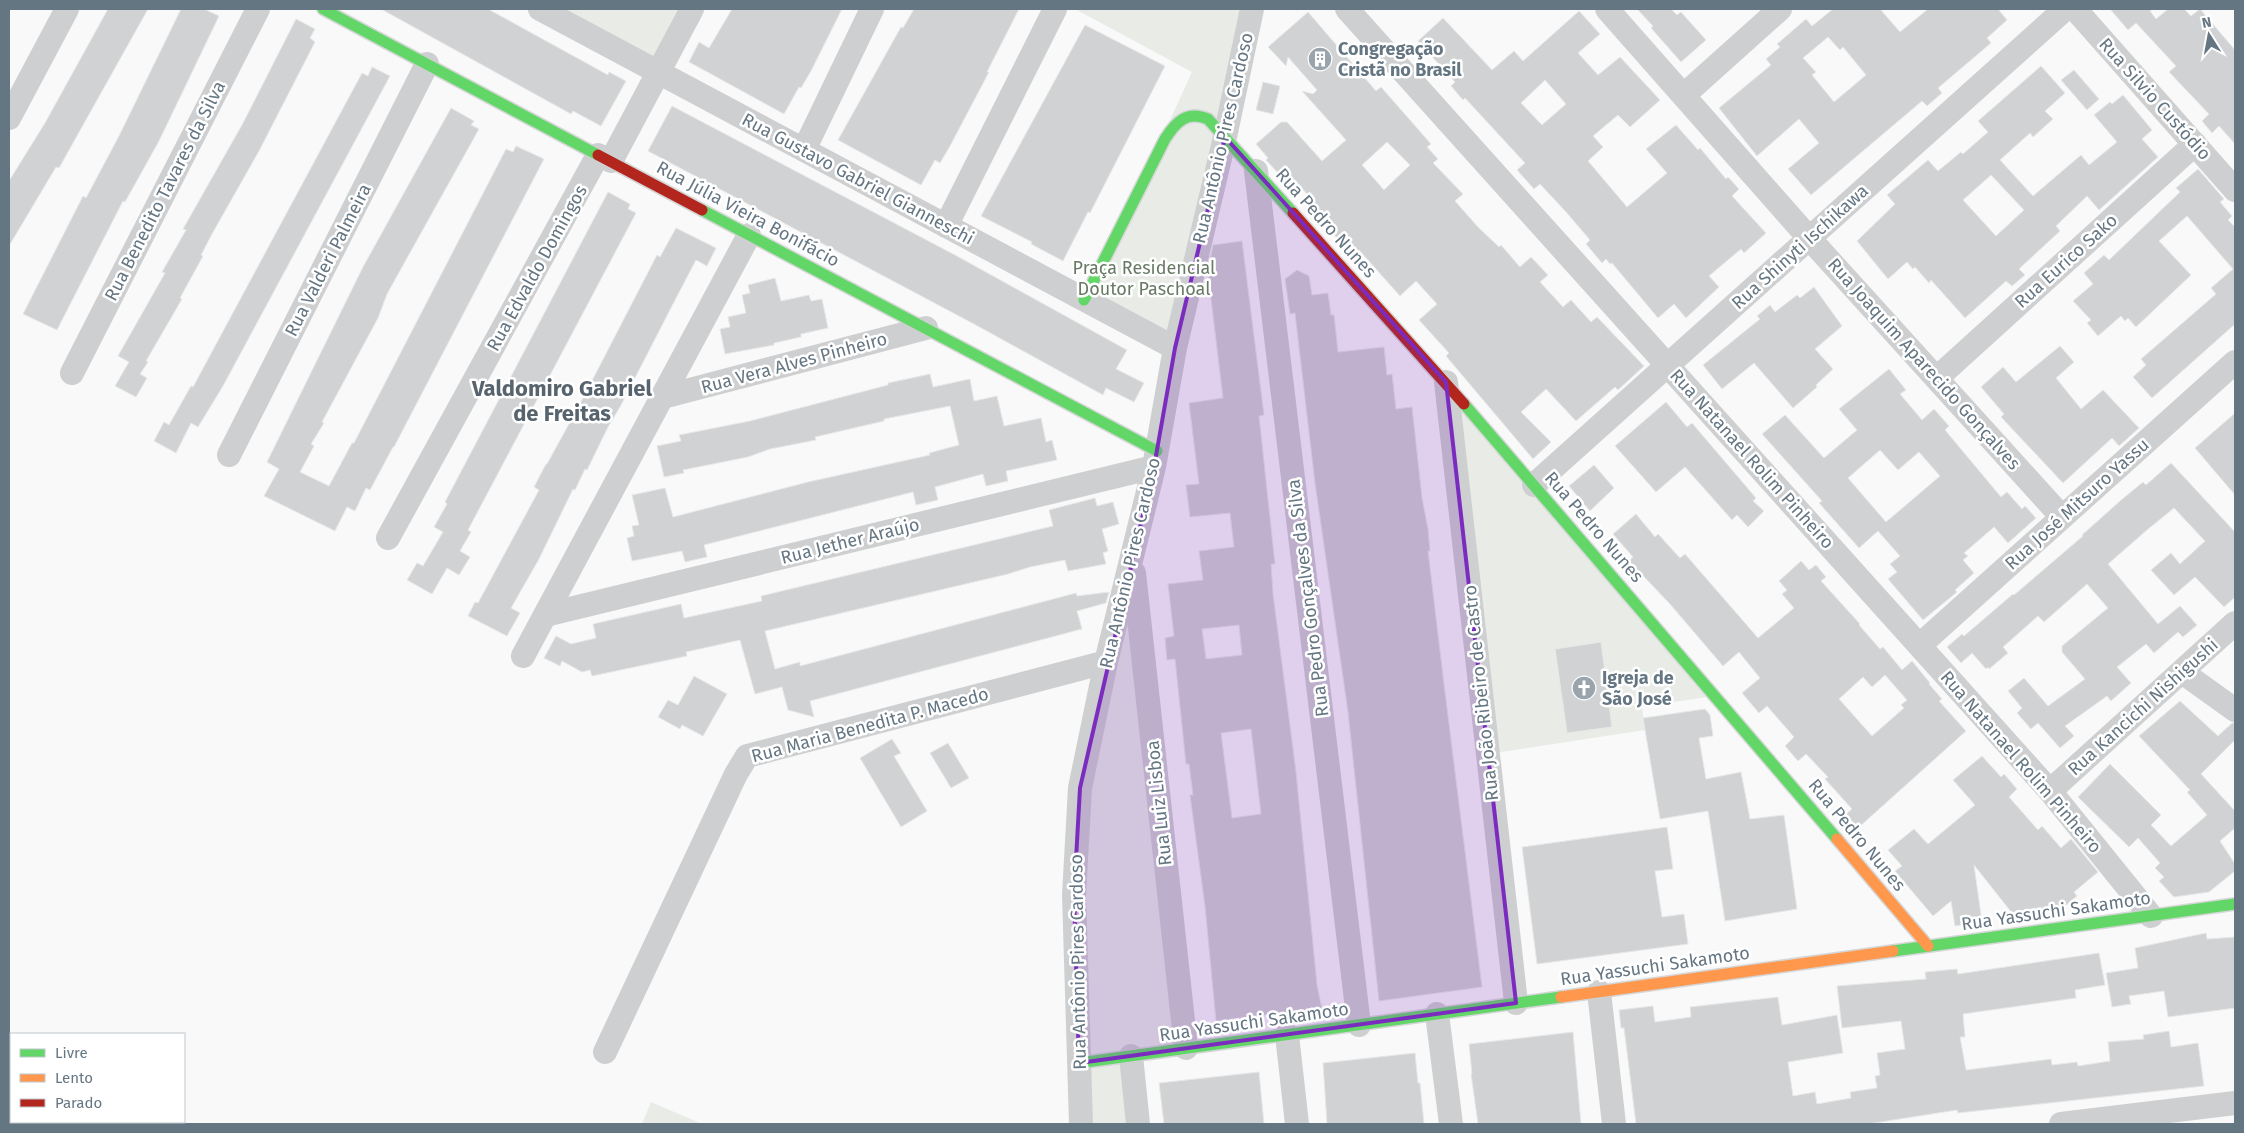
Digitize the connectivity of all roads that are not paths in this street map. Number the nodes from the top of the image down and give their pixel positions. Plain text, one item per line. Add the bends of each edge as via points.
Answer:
1 (67, 9) edge
2 (258, 9) edge
3 (323, 9) edge
4 (540, 9) edge
5 (692, 9) edge
6 (872, 9) edge
7 (1055, 9) edge
8 (1252, 9) edge
9 (1347, 9) edge
10 (1607, 9) edge
11 (1780, 9) edge
12 (2065, 9) edge
13 (2075, 9) edge
14 (428, 64) junction
15 (659, 73) junction
16 (1684, 95) junction
17 (9, 118) edge
18 (1225, 137) junction
19 (2195, 144) junction
20 (804, 150) junction
21 (604, 158) junction
22 (1256, 172) junction
23 (2235, 190) edge
24 (946, 226) junction
25 (749, 235) junction
26 (1809, 238) junction
27 (1084, 300) junction
28 (926, 328) junction
29 (1175, 348) junction
30 (2235, 362) edge
31 (1668, 365) junction
32 (72, 373) dead end
33 (1936, 378) junction
34 (1446, 382) junction
35 (663, 397) junction
36 (229, 455) dead end
37 (1155, 459) junction
38 (1534, 485) junction
39 (2062, 517) junction
40 (388, 538) dead end
41 (1132, 558) junction
42 (545, 615) junction
43 (2235, 623) edge
44 (1920, 645) junction
45 (523, 656) dead end
46 (1106, 662) junction
47 (2182, 672) junction
48 (2235, 710) edge
49 (2050, 791) junction
50 (2235, 904) edge
51 (2151, 916) junction
52 (1928, 946) junction
53 (1599, 992) junction
54 (1516, 1003) junction
55 (1437, 1014) junction
56 (1359, 1025) junction
57 (1287, 1034) junction
58 (1186, 1048) junction
59 (605, 1052) dead end
60 (1131, 1056) junction
61 (1079, 1063) junction
62 (2235, 1102) edge
63 (1081, 1124) edge
64 (1138, 1124) edge
65 (1297, 1124) edge
66 (1451, 1124) edge
67 (1614, 1124) edge
68 (2061, 1124) edge

1 - 17 street
2 - 32 street, Rua Benedito Tavares da Silva
3 - 14 street, Rua Júlia Vieira Bonifácio
4 - 15 street, Rua Gustavo Gabriel Gianneschi
5 - 15 street, Rua Edvaldo Domingos
6 - 20 street
7 - 24 street
8 - 18 street, Rua Antônio Pires Cardoso
9 - 31 street, Rua Natanael Rolim Pinheiro
10 - 16 street, Rua Joaquim Aparecido Gonçalves
11 - 16 street
12 - 26 street, Rua Shinyti Ischikawa
13 - 19 street, Rua Silvio Custódio
14 - 21 street, Rua Júlia Vieira Bonifácio
14 - 36 street, Rua Valderi Palmeira
15 - 20 street, Rua Gustavo Gabriel Gianneschi
15 - 21 street, Rua Edvaldo Domingos
16 - 26 street, Rua Joaquim Aparecido Gonçalves
18 - 22 street, Rua Pedro Nunes
18 - 27 street, Rua Pedro Nunes via 1201,115 1189,114 1177,120
18 - 29 street, Rua Antônio Pires Cardoso
19 - 23 street, Rua Silvio Custódio
19 - 33 street, Rua Eurico Sako
20 - 24 street, Rua Gustavo Gabriel Gianneschi
21 - 25 street, Rua Júlia Vieira Bonifácio
21 - 40 street, Rua Edvaldo Domingos
22 - 34 street, Rua Pedro Nunes
22 - 56 street, Rua Pedro Gonçalves da Silva
24 - 27 street, Rua Gustavo Gabriel Gianneschi
25 - 28 street, Rua Júlia Vieira Bonifácio
25 - 35 street
26 - 31 street, Rua Shinyti Ischikawa
26 - 33 street, Rua Joaquim Aparecido Gonçalves
27 - 29 street, Rua Gustavo Gabriel Gianneschi
28 - 35 street, Rua Vera Alves Pinheiro
28 - 37 street, Rua Júlia Vieira Bonifácio
29 - 37 street, Rua Antônio Pires Cardoso
30 - 39 street, Rua José Mitsuro Yassu
31 - 38 street, Rua Shinyti Ischikawa
31 - 44 street, Rua Natanael Rolim Pinheiro
33 - 39 street, Rua Joaquim Aparecido Gonçalves
34 - 38 street, Rua Pedro Nunes
34 - 54 street, Rua João Ribeiro de Castro
35 - 42 street
37 - 41 street, Rua Antônio Pires Cardoso
37 - 42 street, Rua Jether Araújo
38 - 52 street, Rua Pedro Nunes
39 - 44 street, Rua José Mitsuro Yassu
41 - 46 street, Rua Antônio Pires Cardoso
41 - 58 street, Rua Luiz Lisboa
42 - 45 street
43 - 47 street, Rua Kancichi Nishigushi
44 - 49 street, Rua Natanael Rolim Pinheiro
46 - 59 street, Rua Maria Benedita P. Macedo via 747,756
46 - 61 street, Rua Antônio Pires Cardoso via 1084,762 1075,844
47 - 48 street
47 - 49 street, Rua Kancichi Nishigushi
49 - 51 street, Rua Natanael Rolim Pinheiro
50 - 51 street, Rua Yassuchi Sakamoto
51 - 52 street, Rua Yassuchi Sakamoto
52 - 53 street, Rua Yassuchi Sakamoto
53 - 54 street, Rua Yassuchi Sakamoto
53 - 67 street
54 - 55 street, Rua Yassuchi Sakamoto
55 - 56 street, Rua Yassuchi Sakamoto
55 - 66 street
56 - 57 street, Rua Yassuchi Sakamoto
57 - 58 street, Rua Yassuchi Sakamoto
57 - 65 street
58 - 60 street, Rua Yassuchi Sakamoto
60 - 61 street, Rua Yassuchi Sakamoto
60 - 64 street
61 - 63 street, Rua Antônio Pires Cardoso
62 - 68 street

